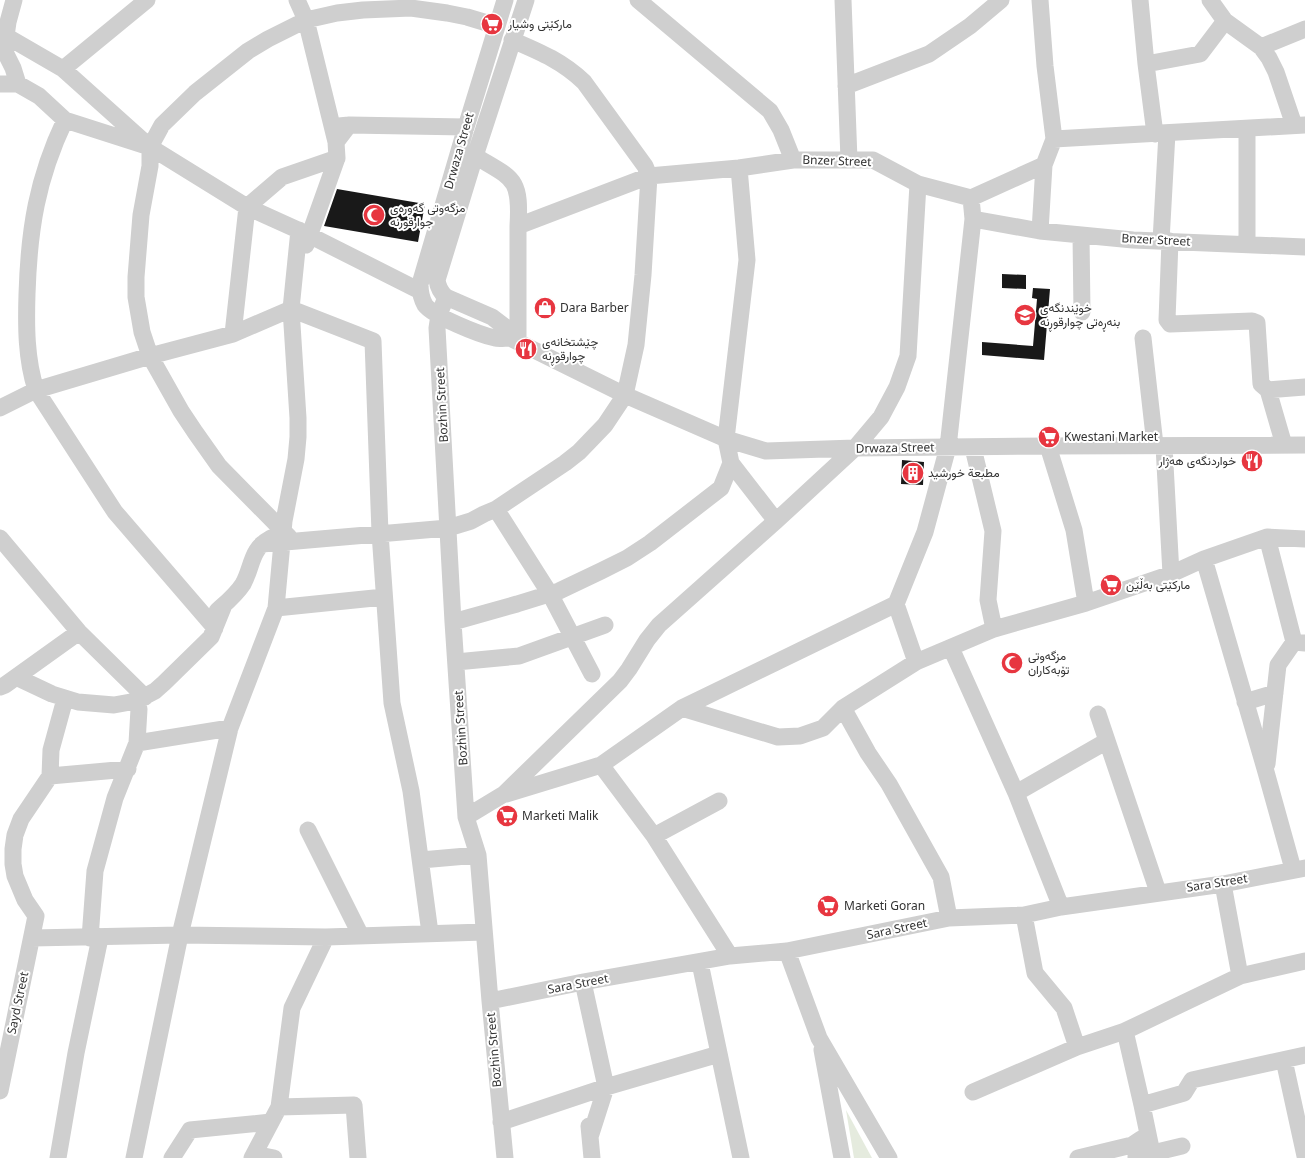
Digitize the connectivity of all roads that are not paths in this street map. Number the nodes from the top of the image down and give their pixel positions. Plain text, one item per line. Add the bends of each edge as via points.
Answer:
1 (14, 0) edge
2 (147, 0) edge
3 (297, 0) edge
4 (505, 0) edge
5 (526, 0) edge
6 (638, 0) edge
7 (843, 0) edge
8 (1001, 0) edge
9 (1040, 0) edge
10 (1140, 0) edge
11 (1210, 0) edge
12 (306, 20) junction
13 (1225, 21) junction
14 (497, 26) junction
15 (1305, 29) edge
16 (512, 40) junction
17 (3, 45) edge
18 (1261, 47) junction
19 (1146, 64) junction
20 (63, 69) junction
21 (0, 84) edge
22 (18, 84) junction
23 (846, 86) junction
24 (65, 120) junction
25 (1299, 125) edge
26 (466, 127) junction
27 (1247, 128) junction
28 (339, 131) junction
29 (1161, 134) junction
30 (1054, 140) junction
31 (150, 147) junction
32 (474, 156) junction
33 (337, 158) junction
34 (793, 160) junction
35 (849, 160) junction
36 (1044, 165) junction
37 (739, 168) junction
38 (302, 170) junction
39 (648, 176) junction
40 (918, 184) junction
41 (328, 185) junction
42 (971, 198) junction
43 (247, 207) junction
44 (973, 219) junction
45 (518, 226) junction
46 (1040, 231) junction
47 (304, 233) junction
48 (1081, 235) junction
49 (1166, 241) junction
50 (1247, 245) junction
51 (1305, 247) edge
52 (420, 291) junction
53 (446, 297) junction
54 (291, 309) junction
55 (1082, 312) dead end
56 (438, 315) junction
57 (233, 334) junction
58 (1143, 338) dead end
59 (514, 340) junction
60 (150, 356) junction
61 (1305, 387) edge
62 (36, 390) junction
63 (1268, 390) junction
64 (625, 395) junction
65 (0, 408) edge
66 (726, 439) junction
67 (1160, 445) junction
68 (1284, 445) junction
69 (1305, 445) edge
70 (1048, 446) junction
71 (948, 447) junction
72 (856, 448) junction
73 (973, 448) junction
74 (732, 463) junction
75 (496, 509) junction
76 (776, 522) junction
77 (448, 528) junction
78 (380, 533) junction
79 (1267, 537) junction
80 (0, 538) edge
81 (286, 538) junction
82 (1305, 539) edge
83 (1204, 559) junction
84 (1172, 574) junction
85 (550, 594) junction
86 (384, 597) junction
87 (1086, 603) junction
88 (896, 604) junction
89 (276, 608) junction
90 (453, 622) junction
91 (211, 623) junction
92 (605, 625) dead end
93 (994, 629) junction
94 (79, 632) junction
95 (573, 637) junction
96 (1300, 642) edge
97 (951, 648) junction
98 (456, 662) junction
99 (916, 662) junction
100 (592, 674) dead end
101 (5, 683) edge
102 (1275, 693) junction
103 (65, 699) junction
104 (140, 702) junction
105 (1246, 702) junction
106 (682, 708) junction
107 (843, 708) junction
108 (1098, 714) dead end
109 (230, 728) junction
110 (1107, 741) junction
111 (143, 742) junction
112 (601, 765) junction
113 (128, 769) junction
114 (1266, 772) junction
115 (50, 776) junction
116 (1016, 793) junction
117 (504, 794) junction
118 (719, 801) dead end
119 (466, 817) junction
120 (308, 830) dead end
121 (654, 836) junction
122 (478, 855) junction
123 (421, 860) junction
124 (1299, 868) edge
125 (1223, 884) junction
126 (1158, 892) junction
127 (1061, 907) junction
128 (1024, 915) junction
129 (949, 918) junction
130 (484, 932) junction
131 (430, 933) junction
132 (180, 935) junction
133 (361, 936) junction
134 (326, 937) junction
135 (32, 938) junction
136 (95, 938) junction
137 (787, 951) junction
138 (730, 956) junction
139 (1305, 961) edge
140 (700, 963) junction
141 (1240, 976) junction
142 (583, 982) junction
143 (490, 1001) junction
144 (1125, 1032) junction
145 (819, 1038) junction
146 (1076, 1047) junction
147 (719, 1054) junction
148 (1305, 1055) edge
149 (1284, 1060) junction
150 (606, 1087) junction
151 (0, 1091) edge
152 (973, 1092) dead end
153 (586, 1093) junction
154 (1142, 1104) junction
155 (279, 1107) junction
156 (272, 1122) junction
157 (501, 1122) junction
158 (590, 1137) junction
159 (1182, 1146) dead end
160 (1139, 1150) edge
161 (253, 1156) edge
162 (1305, 1156) edge
163 (58, 1158) edge
164 (134, 1158) edge
165 (172, 1158) edge
166 (274, 1158) edge
167 (358, 1158) edge
168 (505, 1158) edge
169 (592, 1158) edge
170 (741, 1158) edge
171 (842, 1158) edge
172 (889, 1158) edge
173 (1078, 1158) edge

1 - 17 street
2 - 20 street
3 - 12 street
4 - 14 street, Drwaza Street
5 - 16 street, Drwaza Street
6 - 34 street via 770,111
7 - 23 street
8 - 23 street via 970,26 929,54
9 - 30 street
10 - 19 street
11 - 13 street
12 - 14 street via 337,12 411,8 447,12
12 - 28 street
12 - 31 street via 248,51 195,93 162,125
13 - 18 street
13 - 19 street via 1200,54
14 - 26 street, Drwaza Street
15 - 18 street
16 - 32 street, Drwaza Street
16 - 39 street via 553,58 576,74 645,166
17 - 20 street
17 - 22 street
18 - 25 street via 1276,72
19 - 29 street
20 - 31 street
21 - 22 street
22 - 24 street via 39,96
23 - 35 street
24 - 31 street
24 - 62 street via 45,167 31,232 27,282 27,333
25 - 27 street
26 - 28 street
26 - 52 street, Drwaza Street
27 - 29 street
27 - 50 street
28 - 33 street
29 - 30 street
29 - 49 street
30 - 36 street
31 - 43 street
31 - 60 street via 150,166 141,215 136,297 142,332
32 - 45 street via 513,181 518,189
32 - 53 street, Drwaza Street via 438,274 438,287
33 - 38 street
33 - 41 street
34 - 35 street, Bnzer Street
34 - 37 street, Bnzer Street
35 - 40 street, Bnzer Street via 873,160
36 - 42 street
36 - 46 street
37 - 39 street, Bnzer Street
37 - 66 street via 746,260
38 - 41 street
38 - 43 street via 282,177
39 - 45 street, Bnzer Street
39 - 64 street via 639,317
40 - 42 street, Bnzer Street
40 - 72 street via 908,356 897,387 881,417
41 - 47 street
42 - 44 street
43 - 47 street
43 - 57 street
44 - 46 street, Bnzer Street
44 - 71 street
45 - 59 street
46 - 48 street, Bnzer Street
47 - 52 street
47 - 54 street
48 - 49 street, Bnzer Street
48 - 55 street
49 - 50 street, Bnzer Street
49 - 63 street via 1170,324 1252,321 1256,323 1261,384
50 - 51 street, Bnzer Street
52 - 56 street, Drwaza Street via 426,306
53 - 56 street, Bozhin Street
53 - 59 street, Drwaza Street via 492,317 505,327
54 - 57 street
54 - 78 street via 373,341
54 - 81 street via 298,437
56 - 59 street, Drwaza Street via 494,338
56 - 77 street, Bozhin Street
57 - 60 street
58 - 67 street
59 - 64 street, Drwaza Street
60 - 62 street
60 - 81 street via 185,416 216,461
61 - 63 street
62 - 65 street
62 - 91 street via 115,512
63 - 68 street
64 - 66 street, Drwaza Street
64 - 75 street via 605,425 579,452
66 - 72 street, Drwaza Street via 766,451
66 - 74 street
67 - 68 street, Drwaza Street
67 - 70 street, Drwaza Street
67 - 84 street
68 - 69 street, Drwaza Street
70 - 73 street, Drwaza Street
70 - 87 street via 1074,530
71 - 72 street, Drwaza Street
71 - 73 street, Drwaza Street
71 - 88 street via 924,532
72 - 76 street
73 - 93 street via 993,531 988,600
74 - 76 street
74 - 85 street via 721,488 650,543 602,571
75 - 77 street
75 - 85 street
76 - 117 street via 659,625 624,676
77 - 78 street
77 - 90 street, Bozhin Street
78 - 81 street
78 - 86 street
79 - 82 street
79 - 83 street
79 - 96 street
80 - 94 street
81 - 89 street
81 - 91 street via 262,544 256,550 243,584 224,604
83 - 84 street
83 - 105 street
84 - 87 street
85 - 90 street
85 - 95 street
86 - 89 street
86 - 123 street via 392,703 411,791
87 - 93 street
88 - 99 street
88 - 106 street
89 - 109 street
90 - 98 street, Bozhin Street
91 - 104 street via 211,637 164,683
92 - 95 street
93 - 97 street
94 - 101 street
94 - 104 street via 130,682
95 - 98 street via 519,656
95 - 100 street
96 - 102 street via 1278,665
97 - 99 street
97 - 116 street
98 - 119 street, Bozhin Street
99 - 107 street
101 - 103 street
102 - 105 street
102 - 114 street
103 - 104 street via 88,704
103 - 115 street via 51,750
104 - 111 street
105 - 114 street
106 - 107 street via 778,737 800,736 823,728
106 - 112 street
107 - 129 street via 941,877
108 - 110 street
109 - 111 street
109 - 132 street
110 - 116 street
110 - 126 street
111 - 113 street
112 - 117 street
112 - 121 street
113 - 115 street
113 - 136 street via 115,798 95,871
114 - 124 street
115 - 135 street, Sayd Street via 21,819 13,849 15,876 25,900 36,916
116 - 127 street
117 - 119 street
118 - 121 street
119 - 122 street, Bozhin Street
120 - 133 street
121 - 138 street
122 - 123 street
122 - 130 street, Bozhin Street
123 - 131 street
124 - 125 street, Sara Street
125 - 126 street, Sara Street
125 - 141 street
126 - 127 street, Sara Street
127 - 128 street, Sara Street
128 - 129 street, Sara Street
128 - 146 street via 1035,973 1064,1008
129 - 137 street, Sara Street
130 - 131 street
130 - 143 street, Bozhin Street
131 - 133 street
132 - 134 street
132 - 136 street
132 - 164 street
133 - 134 street
134 - 155 street via 292,1008
135 - 136 street
135 - 151 street, Sayd Street
136 - 163 street
137 - 138 street, Sara Street
137 - 145 street
138 - 140 street, Sara Street
139 - 141 street
140 - 142 street, Sara Street
140 - 147 street
141 - 144 street
142 - 143 street, Sara Street
142 - 150 street
143 - 157 street, Bozhin Street
144 - 146 street
144 - 154 street
145 - 171 street
145 - 172 street
146 - 152 street
147 - 150 street
147 - 170 street
148 - 149 street
149 - 154 street via 1192,1080 1184,1093
149 - 162 street
150 - 153 street
150 - 158 street
153 - 157 street
153 - 158 street
154 - 160 street
155 - 156 street
155 - 167 street via 354,1105
156 - 161 street
156 - 165 street via 190,1130
157 - 168 street, Bozhin Street
158 - 169 street
159 - 160 street
160 - 173 street
161 - 166 street

